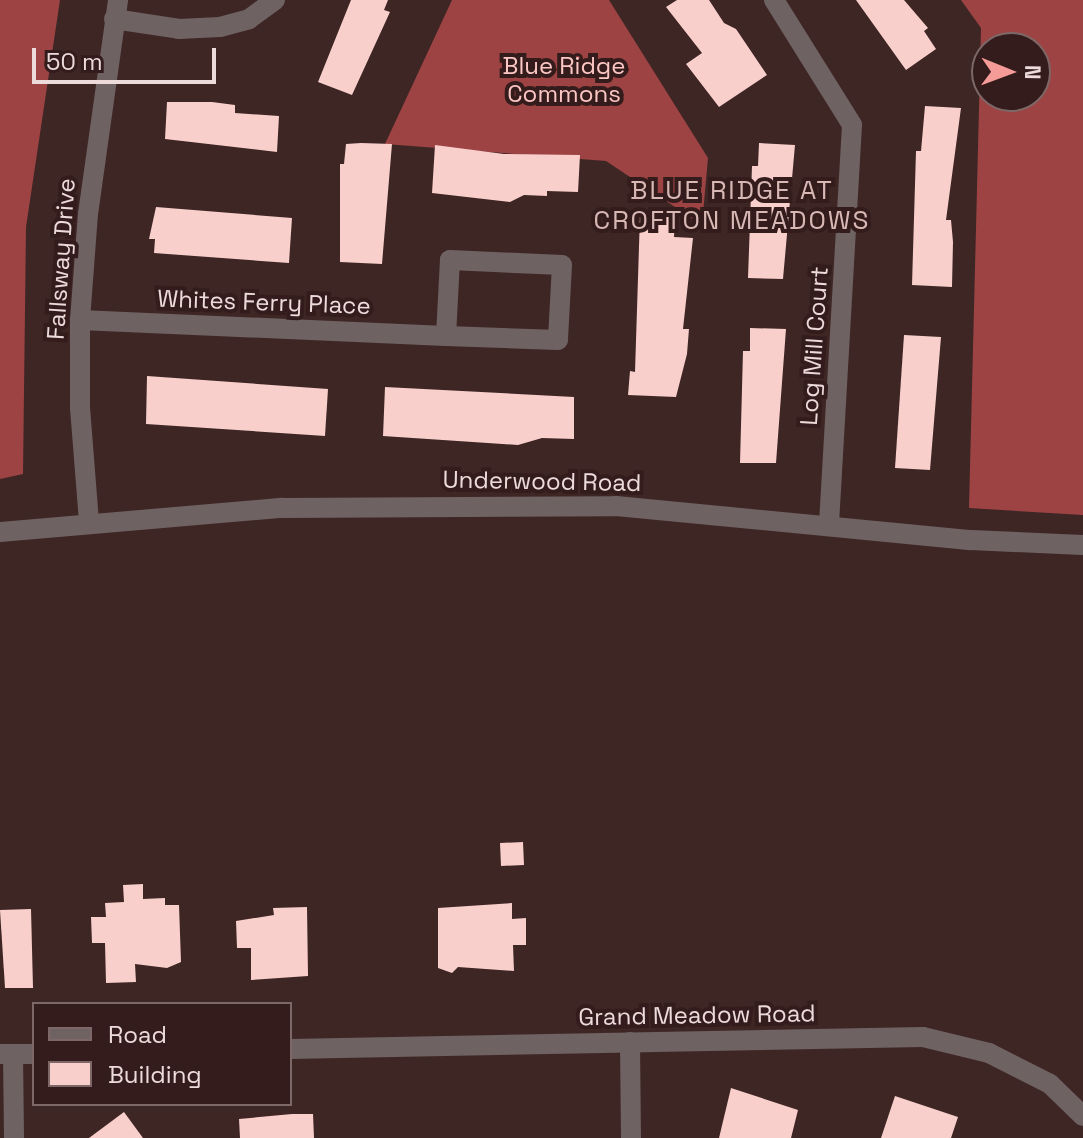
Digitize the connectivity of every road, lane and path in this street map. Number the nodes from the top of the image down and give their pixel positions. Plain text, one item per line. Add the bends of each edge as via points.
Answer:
1 (275, 0) edge
2 (774, 0) edge
3 (116, 9) edge
4 (80, 320) junction
5 (446, 336) junction
6 (89, 522) junction
7 (829, 526) junction
8 (0, 532) edge
9 (1083, 545) edge
10 (630, 1042) junction
11 (292, 1049) edge
12 (16, 1054) edge
13 (1083, 1116) edge
14 (14, 1138) edge
15 (631, 1138) edge

1 - 3 street via 249,19 220,27 179,29
2 - 7 street, Log Mill Court via 852,125
3 - 4 street, Fallsway Drive via 88,214
4 - 5 street, Whites Ferry Place
4 - 6 street, Fallsway Drive
5 - 5 street, Whites Ferry Place via 450,260 562,265 558,340
6 - 7 street, Underwood Road via 282,508 616,506
6 - 8 street, Underwood Road
7 - 9 street, Underwood Road
10 - 11 street, Grand Meadow Road
10 - 13 street, Grand Meadow Road via 923,1037 989,1053 1050,1084
10 - 15 street
12 - 14 street

